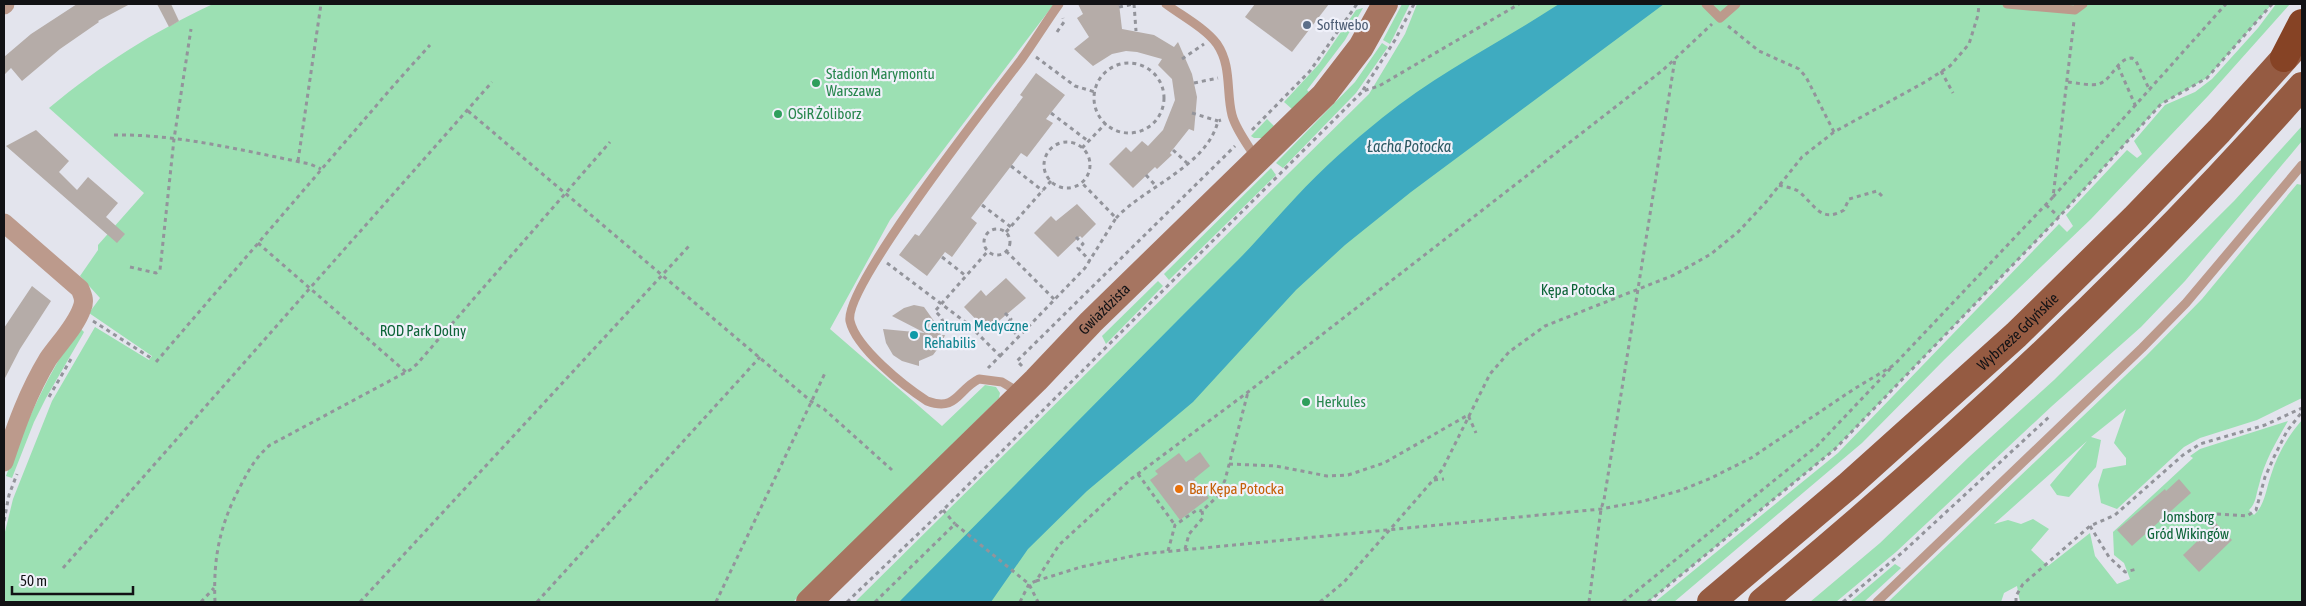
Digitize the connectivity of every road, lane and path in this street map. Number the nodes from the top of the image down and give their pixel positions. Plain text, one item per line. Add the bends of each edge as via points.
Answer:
1 (321, 4) edge
2 (1059, 4) edge
3 (1135, 4) edge
4 (1166, 4) edge
5 (1356, 4) edge
6 (1385, 4) edge
7 (1414, 4) edge
8 (1519, 4) edge
9 (1706, 4) edge
10 (1736, 4) edge
11 (1978, 4) edge
12 (2007, 4) edge
13 (2083, 4) edge
14 (2226, 4) edge
15 (2272, 4) edge
16 (1120, 7) dead end
17 (2075, 10) junction
18 (1720, 18) junction
19 (2302, 23) edge
20 (191, 29) dead end
21 (1136, 30) dead end
22 (1197, 37) dead end
23 (2302, 38) edge
24 (1205, 43) junction
25 (430, 45) dead end
26 (1028, 50) junction
27 (1211, 50) dead end
28 (2284, 58) junction
29 (1182, 59) dead end
30 (1676, 59) junction
31 (2118, 66) junction
32 (1219, 71) dead end
33 (1941, 71) junction
34 (1221, 78) junction
35 (492, 82) dead end
36 (2068, 82) junction
37 (1194, 83) dead end
38 (1222, 83) dead end
39 (2302, 86) edge
40 (1363, 91) junction
41 (2150, 91) junction
42 (1095, 92) junction
43 (1953, 93) dead end
44 (2136, 107) junction
45 (468, 111) junction
46 (1222, 112) dead end
47 (1051, 113) dead end
48 (1192, 113) dead end
49 (1218, 121) junction
50 (1106, 124) junction
51 (1834, 132) junction
52 (114, 135) dead end
53 (1244, 138) junction
54 (174, 139) junction
55 (1088, 141) junction
56 (610, 142) dead end
57 (1082, 148) junction
58 (1173, 150) dead end
59 (1257, 161) junction
60 (298, 162) junction
61 (1187, 164) junction
62 (1011, 166) dead end
63 (321, 169) junction
64 (2300, 171) edge
65 (1146, 175) dead end
66 (1051, 181) junction
67 (1081, 182) junction
68 (1779, 185) junction
69 (1156, 186) junction
70 (1042, 191) junction
71 (567, 192) junction
72 (1882, 196) dead end
73 (2053, 197) junction
74 (982, 204) dead end
75 (2046, 205) junction
76 (2059, 217) junction
77 (1116, 218) junction
78 (4, 223) edge
79 (1011, 226) junction
80 (1006, 232) junction
81 (1076, 237) dead end
82 (258, 243) junction
83 (689, 246) dead end
84 (988, 251) junction
85 (1006, 251) junction
86 (878, 257) junction
87 (942, 257) dead end
88 (1090, 261) junction
89 (130, 267) dead end
90 (663, 276) junction
91 (966, 276) junction
92 (311, 288) junction
93 (1638, 288) junction
94 (1054, 299) junction
95 (941, 303) junction
96 (1004, 313) dead end
97 (90, 326) dead end
98 (971, 327) junction
99 (1018, 336) junction
100 (75, 352) dead end
101 (1000, 356) junction
102 (760, 357) junction
103 (152, 358) dead end
104 (156, 362) dead end
105 (1894, 365) junction
106 (826, 371) dead end
107 (406, 372) junction
108 (982, 379) junction
109 (1029, 387) junction
110 (1248, 392) junction
111 (1054, 399) junction
112 (812, 402) junction
113 (45, 406) dead end
114 (2302, 408) edge
115 (2055, 412) dead end
116 (2302, 412) edge
117 (1468, 415) junction
118 (1476, 433) dead end
119 (12, 463) edge
120 (1229, 464) junction
121 (892, 470) dead end
122 (1138, 474) junction
123 (1444, 479) dead end
124 (1433, 480) junction
125 (1601, 509) junction
126 (943, 510) junction
127 (1202, 511) junction
128 (2217, 514) dead end
129 (4, 521) edge
130 (955, 524) junction
131 (1175, 525) junction
132 (2090, 526) junction
133 (1393, 528) junction
134 (1185, 549) junction
135 (1168, 551) junction
136 (62, 568) dead end
137 (2137, 569) dead end
138 (1036, 581) junction
139 (1029, 584) junction
140 (214, 587) junction
141 (200, 602) edge
142 (215, 602) edge
143 (360, 602) edge
144 (537, 602) edge
145 (716, 602) edge
146 (809, 602) edge
147 (847, 602) edge
148 (875, 602) edge
149 (1020, 602) edge
150 (1038, 602) edge
151 (1320, 602) edge
152 (1588, 602) edge
153 (1623, 602) edge
154 (1648, 602) edge
155 (1710, 602) edge
156 (1762, 602) edge
157 (1843, 602) edge
158 (1877, 602) edge
159 (2016, 602) edge

1 - 60 path
2 - 26 lane
3 - 16 path
3 - 21 path
4 - 53 lane via 1216,44 1226,66 1232,115
5 - 53 path via 1310,70
6 - 59 street, Gwiaździsta via 1361,47 1324,95
7 - 40 path via 1396,40
8 - 40 path via 1379,86
9 - 18 lane
10 - 18 lane
11 - 33 path via 1969,44
12 - 17 lane
13 - 17 lane
14 - 41 path
15 - 76 path via 2207,78 2161,104
17 - 36 path
18 - 30 path
18 - 51 path via 1759,51 1798,69 1806,77
19 - 28 highway
20 - 54 path
22 - 24 path
23 - 28 main road, Wybrzeże Gdyńskie
24 - 27 path
24 - 29 path
25 - 63 path
26 - 42 path via 1075,86
26 - 86 lane via 895,229
28 - 155 main road, Wybrzeże Gdyńskie via 2136,217 2016,334 1849,485
30 - 93 path
30 - 110 path
31 - 36 path via 2098,84
31 - 41 path via 2127,58 2136,61
31 - 44 path
32 - 34 path
33 - 43 path
33 - 51 path
34 - 37 path
34 - 38 path
35 - 45 path
36 - 73 path
39 - 156 main road via 2199,200 2031,366
40 - 111 path
41 - 44 path
42 - 50 path via 1098,114
42 - 50 path via 1108,70 1126,63 1145,67 1162,87 1161,111 1144,129 1119,131
44 - 73 path
45 - 71 path
45 - 92 path
46 - 49 path via 1221,121
47 - 55 path
48 - 49 path
49 - 61 path via 1212,137
50 - 55 path
51 - 68 path via 1802,157
52 - 54 path
53 - 59 lane
53 - 109 path via 1017,361
54 - 60 path
54 - 89 path via 160,270 152,273
55 - 57 path
56 - 71 path
57 - 66 path via 1063,142 1047,153 1044,168
57 - 67 path via 1090,162 1089,171
58 - 61 path
59 - 109 street, Gwiaździsta via 1091,322
60 - 63 path
61 - 69 path
62 - 70 path
63 - 82 path
64 - 158 lane via 2186,303 2142,348
65 - 69 path
66 - 67 path via 1064,188
66 - 70 path
67 - 77 path
68 - 72 path via 1796,190 1826,216 1844,210 1849,199 1876,191
68 - 93 path via 1739,231 1711,254 1674,275
69 - 77 path
70 - 79 path
71 - 90 path
71 - 107 path
73 - 75 path
74 - 79 path
75 - 76 path
75 - 105 path
76 - 154 path via 1835,449
77 - 88 path
78 - 119 street via 80,290 84,299 78,317 28,394
79 - 80 path
80 - 84 path via 1001,229 990,231 984,240
80 - 85 path via 1010,240
81 - 88 path via 1083,244 1078,248
82 - 92 path
82 - 104 path
83 - 90 path
84 - 85 path via 996,255
84 - 91 path
85 - 94 path
86 - 95 path
86 - 108 lane via 851,307 850,319 855,335 865,349 919,396 938,405 950,404 976,380
87 - 91 path
88 - 94 path
90 - 102 path
90 - 143 path
91 - 95 path
92 - 107 path
92 - 136 path
93 - 117 path via 1545,326 1526,338 1490,374
93 - 125 path
94 - 99 path
95 - 98 path
95 - 98 path via 935,310 946,329
96 - 99 path via 1012,319 1007,324
97 - 103 path via 92,321
98 - 101 path
99 - 101 path
100 - 113 path
101 - 108 path via 981,374
102 - 112 path
102 - 144 path
105 - 125 path via 1854,388 1751,458 1711,478 1654,498
105 - 153 path via 1817,446
106 - 112 path
107 - 140 path via 270,445 261,453 228,509 220,535
108 - 109 lane
109 - 111 path
109 - 146 street, Gwiaździsta
110 - 120 path
110 - 122 path
111 - 126 path
112 - 121 path via 824,408
112 - 145 path
114 - 132 path via 2265,425 2200,444 2115,514
115 - 157 path via 1904,551
116 - 128 path via 2287,431 2265,477 2256,510 2247,516
117 - 118 path
117 - 120 path via 1384,463 1348,475 1327,476 1276,466
117 - 124 path via 1442,470
119 - 129 path
120 - 127 path via 1218,496
122 - 131 path
122 - 138 path via 1059,545
123 - 124 path
124 - 133 path
125 - 133 path
125 - 152 path
126 - 130 path
126 - 147 path
127 - 131 path via 1196,510
127 - 134 path via 1203,518 1190,534
130 - 139 path
130 - 148 path
131 - 135 path
132 - 137 path via 2109,557 2125,572
132 - 159 path via 2023,584
133 - 134 path
133 - 151 path via 1344,582
134 - 135 path
135 - 138 path via 1081,567
138 - 139 path
139 - 149 path
139 - 150 path
140 - 141 path
140 - 142 path

